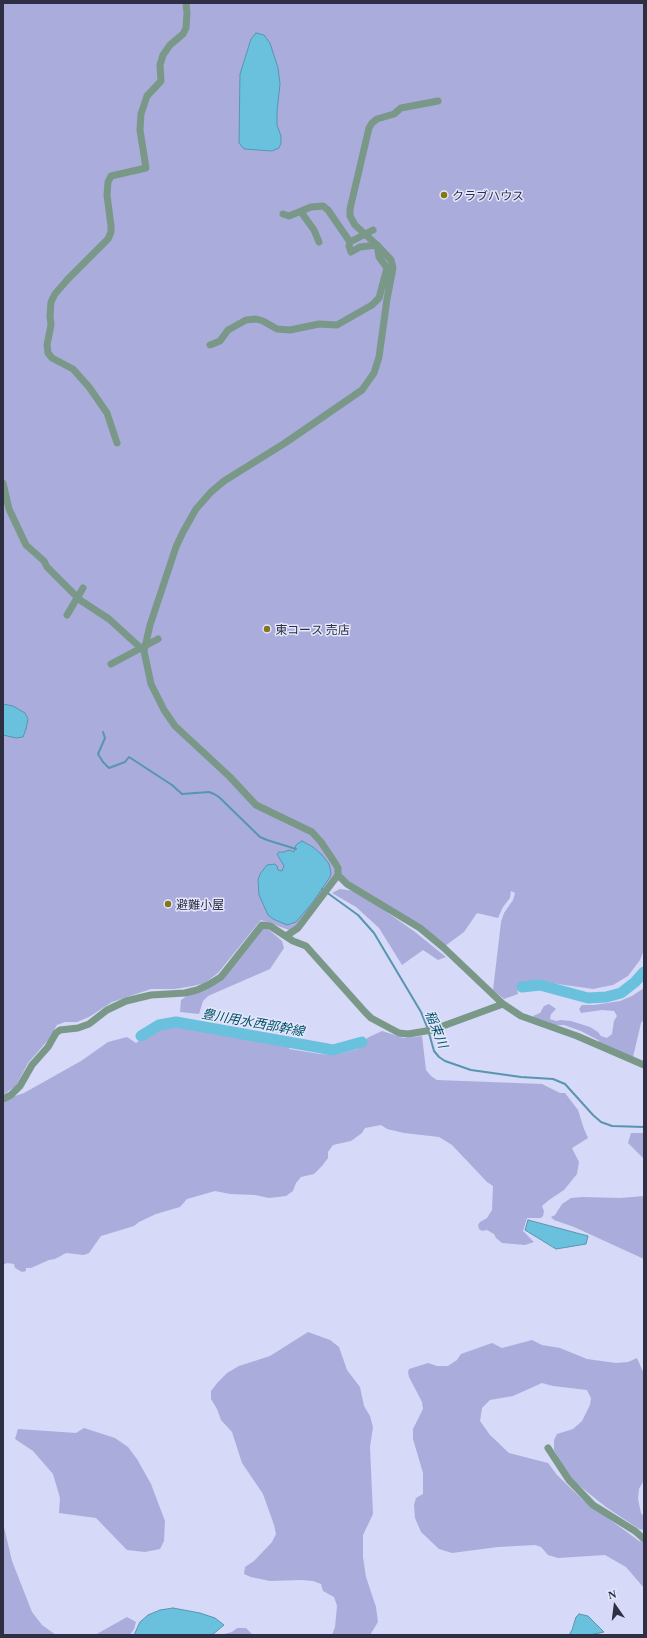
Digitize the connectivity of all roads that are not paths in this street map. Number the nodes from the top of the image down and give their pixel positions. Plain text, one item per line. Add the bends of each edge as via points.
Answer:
1 (186, 3) edge
2 (438, 101) dead end
3 (301, 212) junction
4 (283, 214) dead end
5 (373, 230) dead end
6 (319, 242) dead end
7 (350, 242) junction
8 (377, 245) junction
9 (210, 345) dead end
10 (117, 443) dead end
11 (3, 483) edge
12 (83, 588) dead end
13 (67, 615) dead end
14 (158, 639) dead end
15 (144, 651) junction
16 (112, 664) dead end
17 (338, 875) junction
18 (286, 936) junction
19 (503, 1004) junction
20 (644, 1065) edge
21 (3, 1099) edge
22 (548, 1448) dead end
23 (644, 1538) edge

1 - 10 street via 186,28 163,55 160,65 161,80 147,96 140,114 146,168 111,176 107,195 111,226 108,240 68,279 51,302 48,353 52,358 73,369 89,387 107,413
2 - 8 street via 399,108 394,114 372,123 369,128 350,216 355,225
3 - 4 street via 289,216
3 - 6 street
3 - 7 street via 311,207 323,206
5 - 7 street, bridge
7 - 8 street via 351,252 360,247
8 - 9 street via 379,257 387,268 382,293 372,305 337,325 319,324 290,330 277,329 259,320 246,320 228,330 220,341
8 - 15 street via 391,260 393,268 379,357 374,373 362,390 224,481 196,509 176,547
11 - 15 street via 9,509 26,545 80,600 109,620
12 - 13 street, bridge
14 - 16 street, bridge
15 - 17 street via 151,684 175,726 256,805 312,832 335,863
17 - 18 street via 298,928
17 - 19 street via 347,884 420,928
18 - 19 street via 310,949 371,1018 399,1033 432,1030
18 - 21 street via 270,926 262,925 221,977 208,985 185,993 151,995 126,1000 89,1024 60,1030 32,1065 20,1086 12,1095
19 - 20 street via 521,1016 577,1036
22 - 23 street via 568,1480 593,1505

